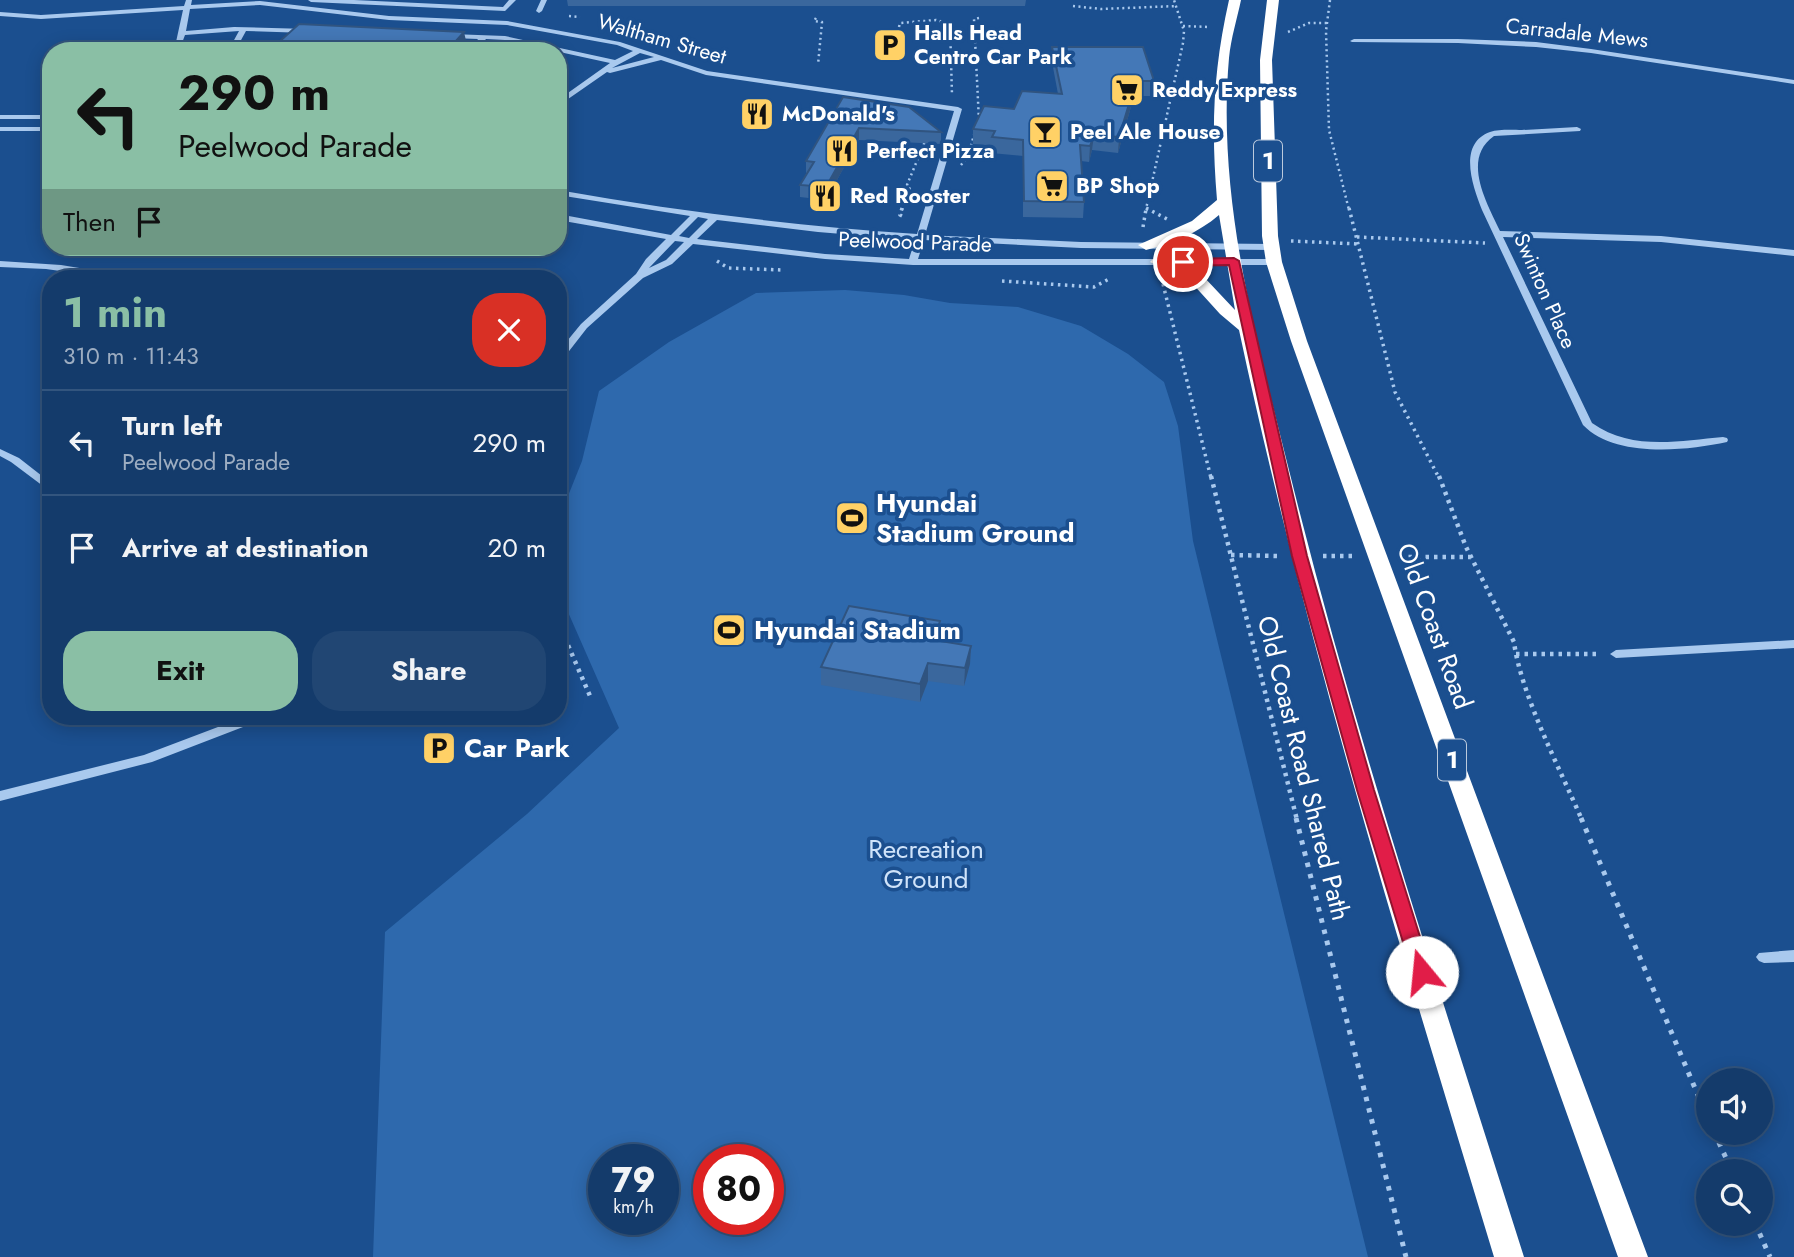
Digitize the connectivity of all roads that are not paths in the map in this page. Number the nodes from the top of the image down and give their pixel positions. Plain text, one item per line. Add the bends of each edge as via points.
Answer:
1 (311, 0) edge
2 (513, 0) edge
3 (544, 0) edge
4 (1235, 0) edge
5 (1273, 0) edge
6 (388, 2) edge
7 (189, 3) edge
8 (539, 11) dead end
9 (0, 14) edge
10 (372, 17) junction
11 (244, 29) junction
12 (311, 31) edge
13 (183, 33) junction
14 (444, 36) edge
15 (484, 37) junction
16 (1354, 41) dead end
17 (179, 42) edge
18 (236, 42) edge
19 (480, 42) edge
20 (523, 42) edge
21 (638, 51) junction
22 (567, 52) edge
23 (660, 58) junction
24 (615, 62) junction
25 (600, 74) junction
26 (1794, 82) edge
27 (567, 98) edge
28 (0, 117) edge
29 (42, 117) edge
30 (0, 129) edge
31 (42, 129) edge
32 (1577, 129) dead end
33 (567, 194) edge
34 (1225, 201) junction
35 (696, 215) junction
36 (715, 217) junction
37 (567, 219) edge
38 (921, 237) junction
39 (670, 239) junction
40 (1500, 239) junction
41 (1142, 240) junction
42 (691, 243) junction
43 (1794, 253) edge
44 (1232, 254) junction
45 (1273, 255) junction
46 (913, 261) junction
47 (1158, 262) junction
48 (0, 264) edge
49 (88, 270) edge
50 (640, 276) junction
51 (1248, 329) junction
52 (567, 347) edge
53 (1723, 440) dead end
54 (0, 452) edge
55 (42, 482) edge
56 (1794, 644) edge
57 (1616, 654) road end
58 (236, 725) edge
59 (0, 796) edge
60 (1794, 956) edge
61 (1764, 957) dead end
62 (1509, 1257) edge
63 (1633, 1257) edge

1 - 6 street
2 - 6 street via 505,9
3 - 8 street
4 - 34 highway, 1 via 1221,90 1220,165
5 - 45 highway, Old Coast Road / 1 via 1266,60
6 - 10 street
7 - 9 street, Waltham Street via 41,17
7 - 10 street, Waltham Street via 283,4
7 - 13 street
10 - 21 street, Waltham Street via 523,25 593,37
11 - 12 street
11 - 13 street
11 - 18 street
13 - 17 street
14 - 15 street
15 - 19 street
15 - 20 street
16 - 26 street, Carradale Mews via 1559,46
21 - 23 street, Waltham Street
21 - 24 street
22 - 24 street
23 - 25 street
23 - 38 street, Waltham Street via 706,73 958,109
24 - 25 street
25 - 27 street
28 - 29 street
30 - 31 street
32 - 40 street via 1492,134 1476,145 1474,168 1480,195
33 - 35 street, Peelwood Parade
34 - 41 highway via 1190,231
34 - 44 highway, 1
35 - 36 street, Peelwood Parade
35 - 39 street
36 - 38 street, Peelwood Parade
36 - 42 street
37 - 39 street, Peelwood Parade
38 - 41 street, Peelwood Parade
38 - 46 street
39 - 42 street, Peelwood Parade
39 - 50 street
40 - 43 street, Swinton Place via 1661,239
40 - 53 street, Swinton Place via 1588,425 1598,434 1632,445
41 - 44 street, Peelwood Parade
42 - 46 street, Peelwood Parade
42 - 50 street via 670,262
44 - 45 street, Peelwood Parade
44 - 45 street, Peelwood Parade
44 - 47 street, Peelwood Parade
44 - 51 highway, 1
45 - 63 highway, Old Coast Road / 1 via 1298,341
46 - 47 street, Peelwood Parade
47 - 51 highway via 1197,279
48 - 49 street
50 - 52 street
51 - 62 highway, 1 via 1300,556 1358,763
54 - 55 street
56 - 57 street
58 - 59 street via 147,759
60 - 61 street

